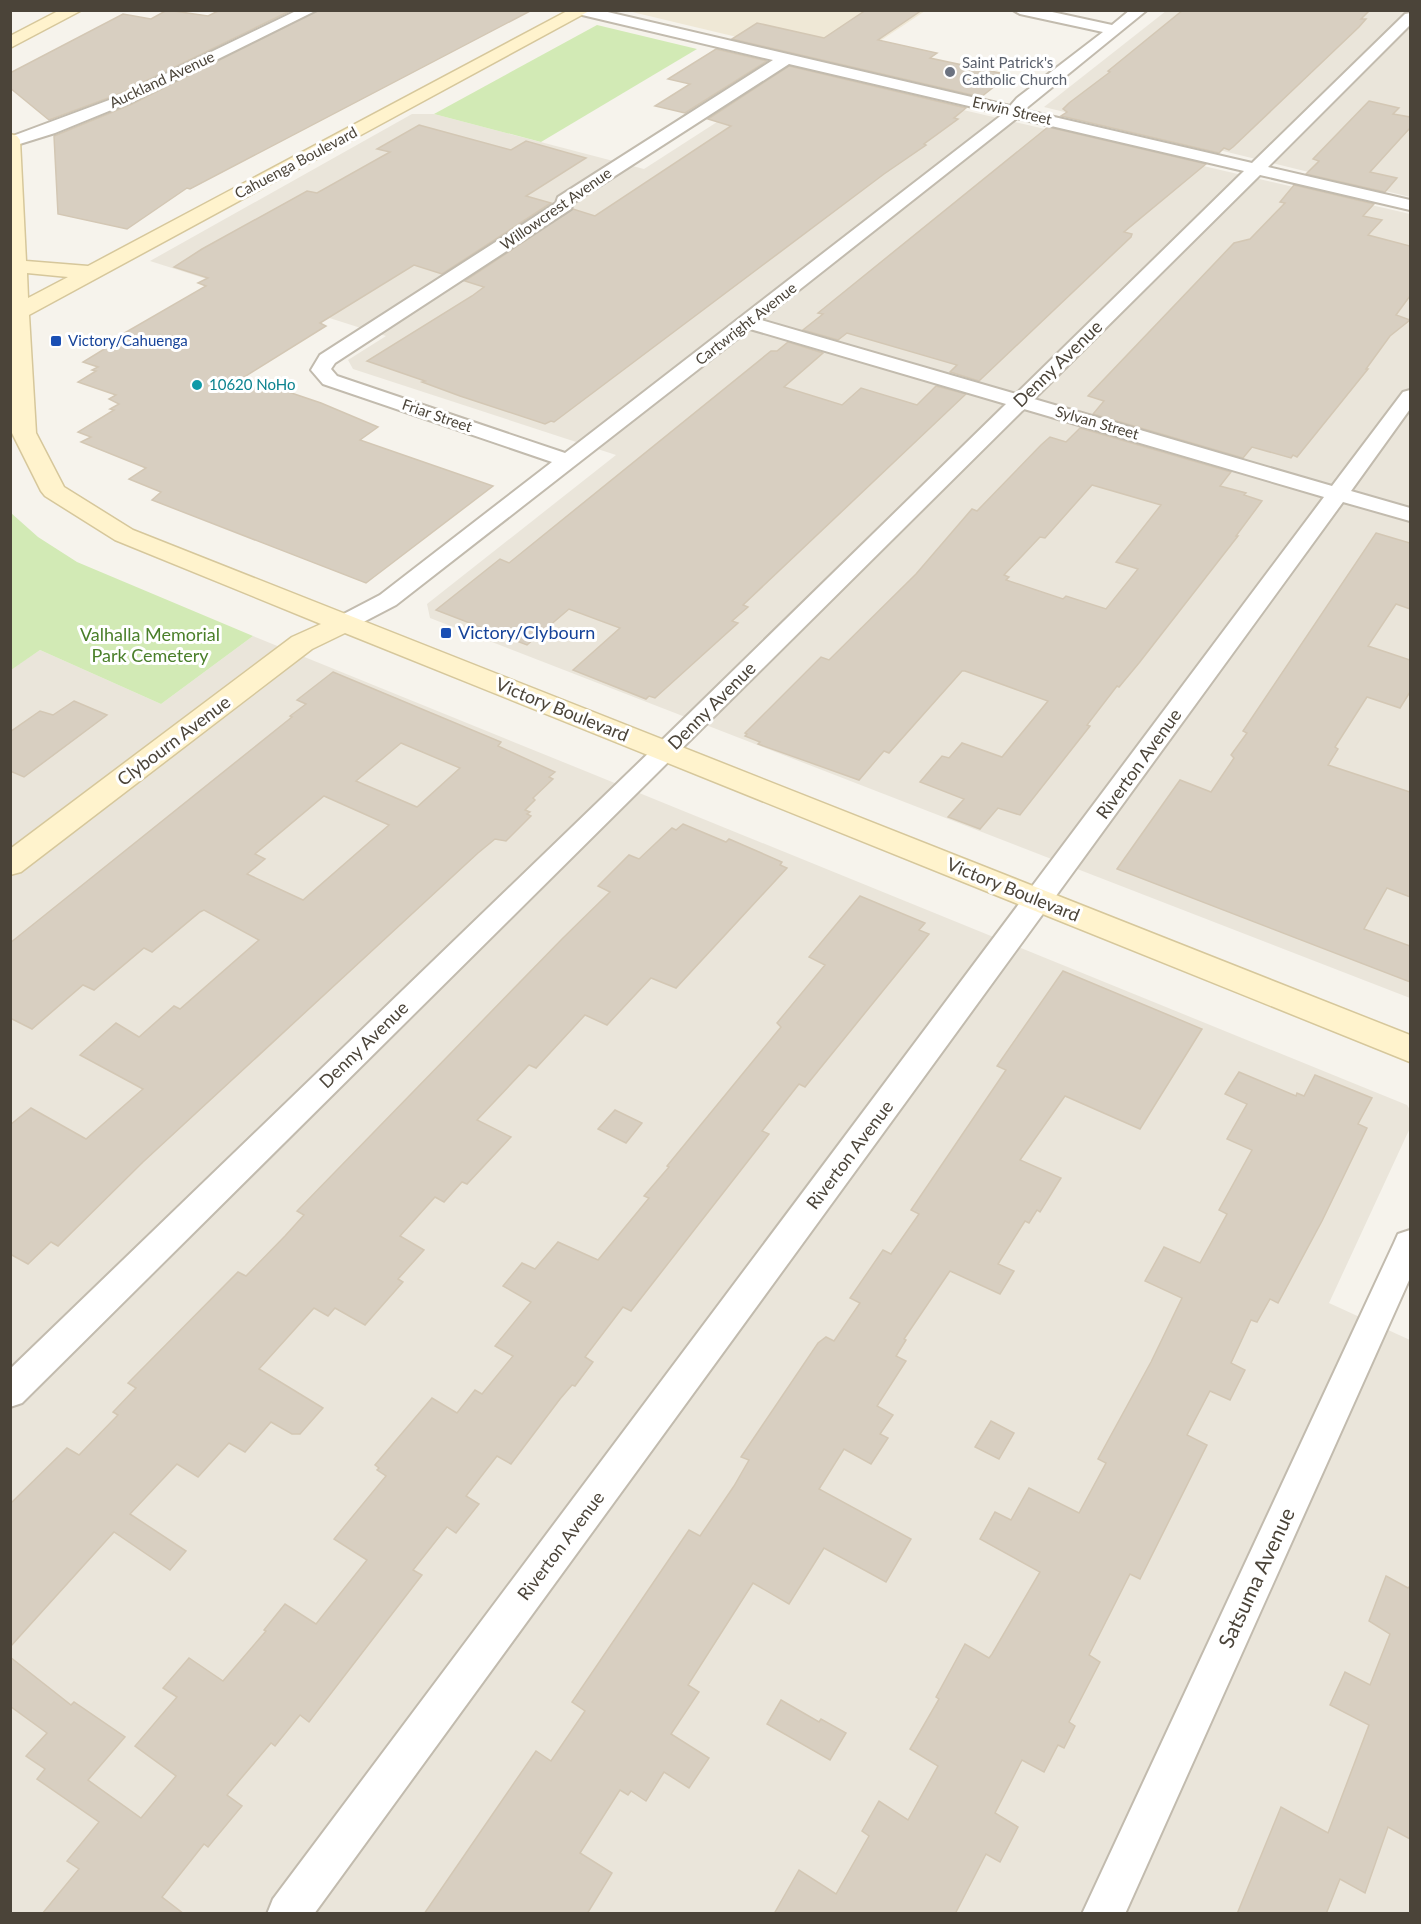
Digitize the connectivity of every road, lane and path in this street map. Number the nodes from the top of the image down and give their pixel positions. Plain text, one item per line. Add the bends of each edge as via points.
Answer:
1 (74, 10) edge
2 (310, 10) edge
3 (1020, 10) edge
4 (1140, 10) edge
5 (581, 11) edge
6 (1410, 17) edge
7 (1114, 30) junction
8 (10, 42) edge
9 (786, 59) junction
10 (1013, 111) junction
11 (11, 141) edge
12 (1257, 169) junction
13 (1410, 205) edge
14 (16, 266) junction
15 (90, 273) junction
16 (14, 315) edge
17 (748, 322) junction
18 (327, 359) joint
19 (1410, 396) edge
20 (1020, 401) junction
21 (569, 461) junction
22 (1338, 494) junction
23 (1410, 515) edge
24 (342, 624) junction
25 (666, 752) junction
26 (10, 865) edge
27 (1038, 900) junction
28 (1410, 1049) edge
29 (1410, 1243) edge
30 (10, 1392) edge
31 (288, 1914) edge
32 (1103, 1914) edge

1 - 8 main road
2 - 11 street, Auckland Avenue via 127,97 49,131
3 - 7 street
4 - 7 street, Cartwright Avenue
5 - 9 street, Erwin Street
5 - 15 main road, Cahuenga Boulevard
6 - 12 street, Denny Avenue
7 - 10 street, Cartwright Avenue
9 - 10 street, Erwin Street
9 - 18 street, Willowcrest Avenue
10 - 12 street, Erwin Street
10 - 17 street, Cartwright Avenue via 1006,121
11 - 14 main road, Victory Boulevard
12 - 13 street, Erwin Street
12 - 20 street, Denny Avenue
14 - 15 main road
14 - 16 main road, Victory Boulevard
15 - 16 main road, Cahuenga Boulevard
16 - 24 main road, Victory Boulevard via 24,433 54,491 124,535
17 - 20 street, Sylvan Street
17 - 21 street, Cartwright Avenue
18 - 21 street, Friar Street via 321,370 330,380
19 - 22 street, Riverton Avenue
20 - 22 street, Sylvan Street
20 - 25 street, Denny Avenue
21 - 24 street, Cartwright Avenue via 388,600
22 - 23 street, Sylvan Street
22 - 27 street, Riverton Avenue
24 - 25 main road, Victory Boulevard
24 - 26 main road, Clybourn Avenue via 302,643
25 - 27 main road, Victory Boulevard
25 - 30 street, Denny Avenue
27 - 28 main road, Victory Boulevard
27 - 31 street, Riverton Avenue
29 - 32 street, Satsuma Avenue

